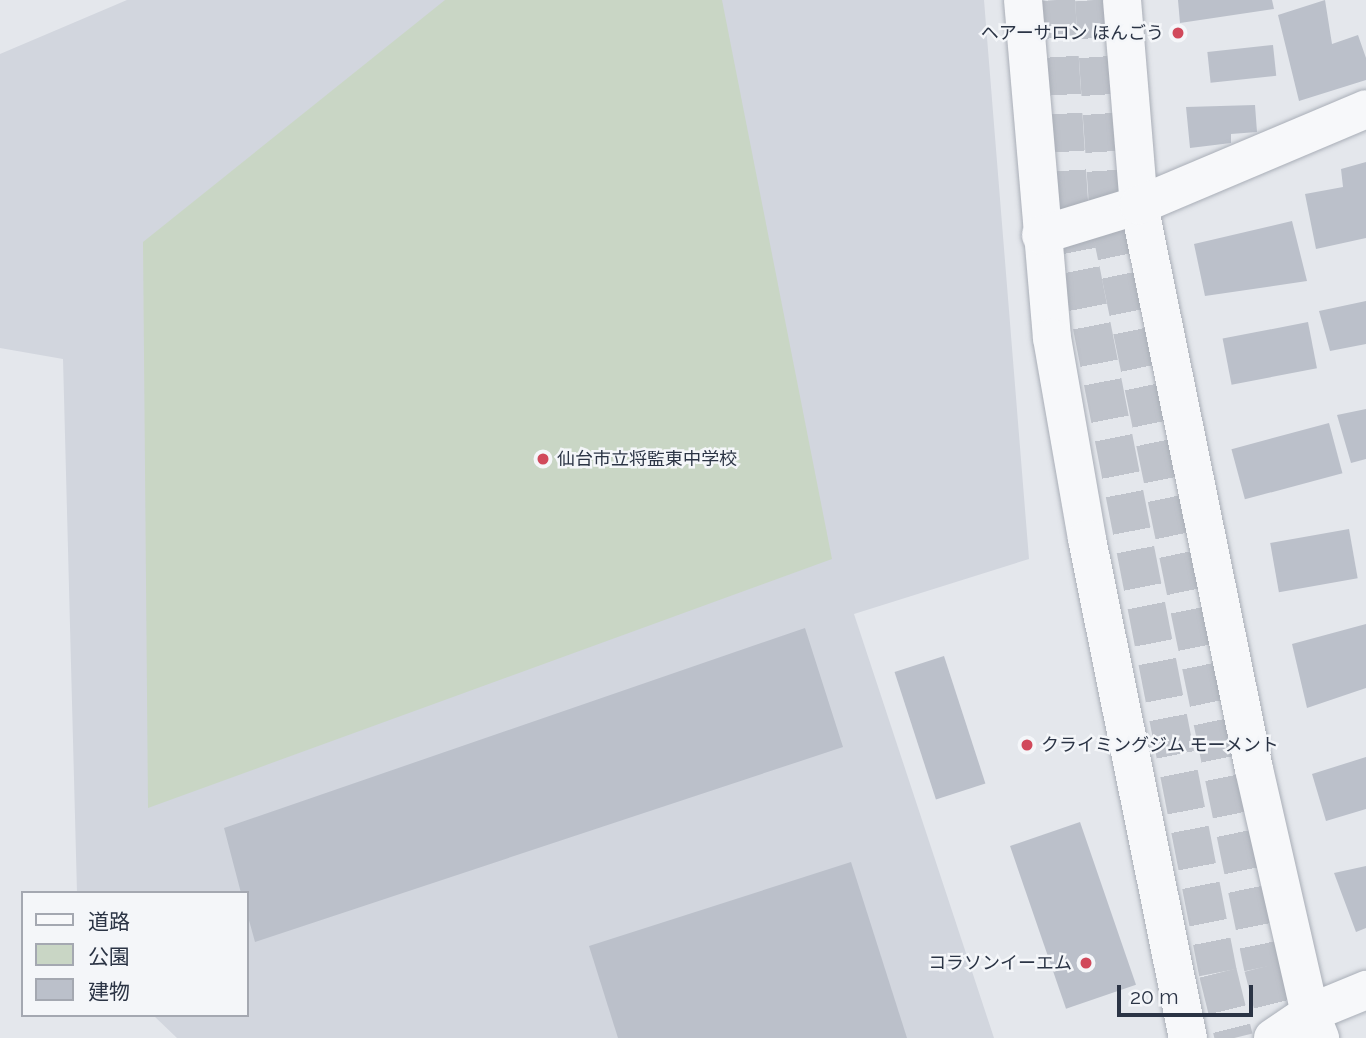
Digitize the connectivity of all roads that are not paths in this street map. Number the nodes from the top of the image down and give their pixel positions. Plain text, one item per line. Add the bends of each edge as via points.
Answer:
1 (1023, 0) edge
2 (1122, 0) edge
3 (1366, 109) edge
4 (1139, 205) junction
5 (1041, 235) junction
6 (1366, 990) edge
7 (1315, 1025) edge
8 (1188, 1038) edge
9 (1273, 1038) edge

1 - 5 street
2 - 4 street
3 - 4 street
4 - 5 street
4 - 7 street via 1254,769
5 - 8 street via 1052,338 1087,539
6 - 7 street
7 - 9 street

